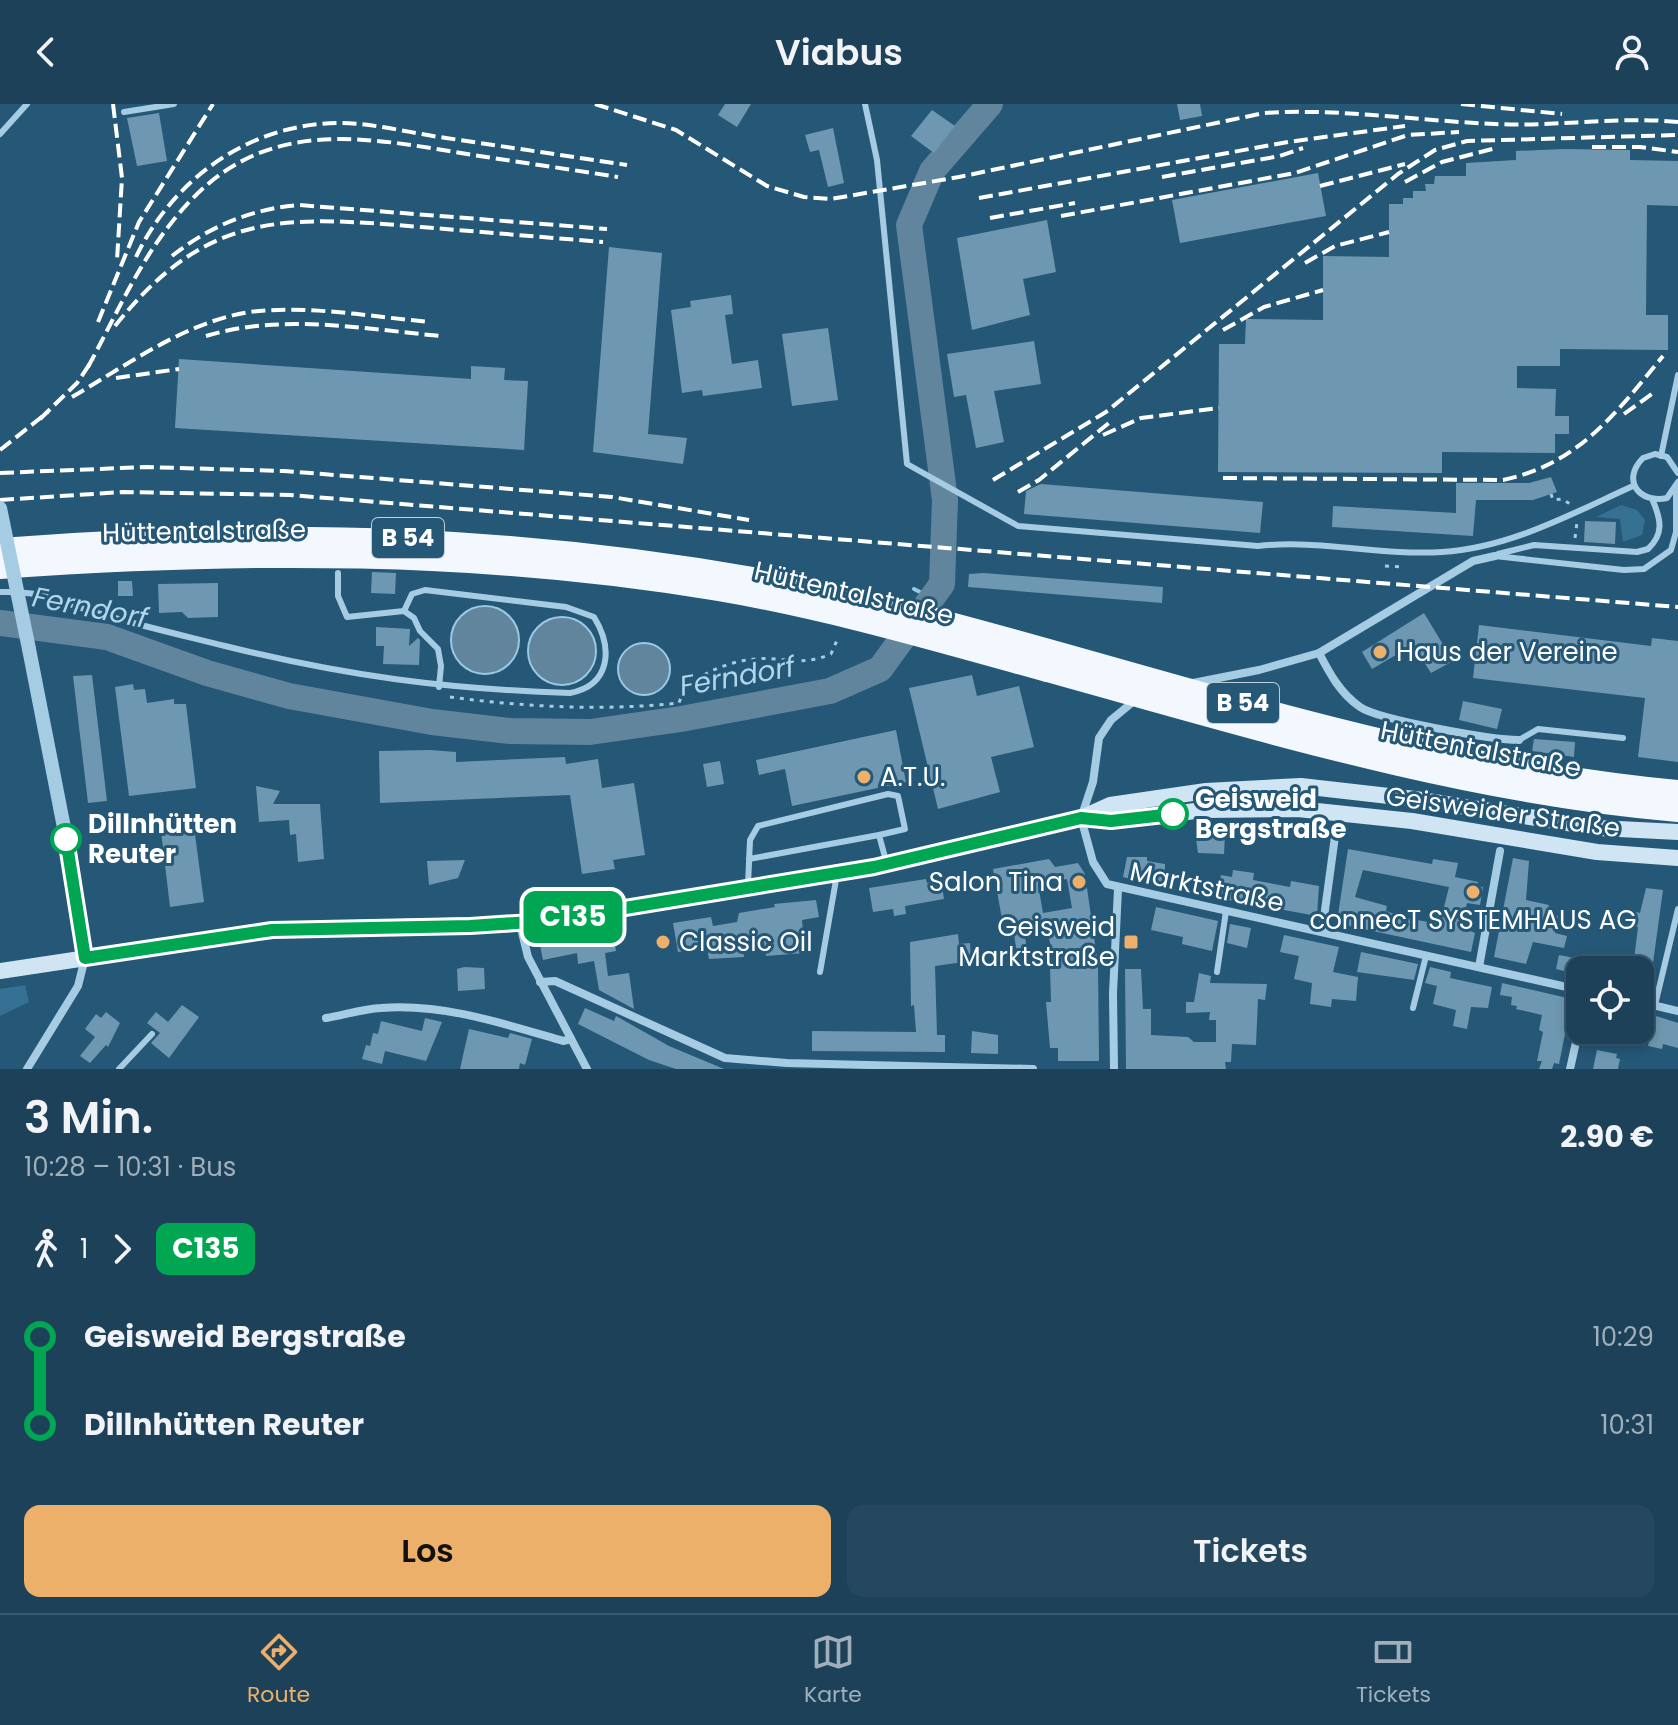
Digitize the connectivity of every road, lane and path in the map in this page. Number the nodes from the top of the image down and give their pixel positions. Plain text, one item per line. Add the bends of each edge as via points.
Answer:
1 (27, 104) edge
2 (174, 104) edge
3 (865, 104) edge
4 (124, 112) dead end
5 (0, 134) edge
6 (1678, 375) edge
7 (1661, 456) junction
8 (1678, 473) edge
9 (1678, 482) edge
10 (1633, 486) junction
11 (1676, 490) junction
12 (1653, 501) junction
13 (0, 508) edge
14 (0, 549) edge
15 (1495, 556) junction
16 (1385, 566) dead end
17 (1403, 567) dead end
18 (0, 568) edge
19 (338, 573) dead end
20 (0, 592) edge
21 (811, 599) junction
22 (404, 611) junction
23 (1319, 653) junction
24 (439, 687) junction
25 (1623, 738) dead end
26 (1519, 740) joint
27 (1678, 791) edge
28 (1678, 811) edge
29 (1081, 818) junction
30 (1242, 828) dead end
31 (1336, 830) joint
32 (1678, 832) edge
33 (879, 835) junction
34 (1500, 851) dead end
35 (1678, 858) edge
36 (749, 859) junction
37 (887, 864) junction
38 (837, 874) junction
39 (747, 888) junction
40 (1118, 889) junction
41 (1226, 911) junction
42 (1678, 912) edge
43 (520, 924) junction
44 (1322, 932) junction
45 (1675, 935) edge
46 (1426, 956) junction
47 (85, 958) junction
48 (1479, 967) junction
49 (0, 971) edge
50 (820, 972) dead end
51 (1217, 972) dead end
52 (540, 982) junction
53 (1566, 987) edge
54 (1655, 1005) joint
55 (1413, 1008) dead end
56 (1678, 1011) edge
57 (326, 1018) dead end
58 (152, 1034) dead end
59 (571, 1039) junction
60 (1576, 1044) edge
61 (787, 1066) edge
62 (27, 1069) edge
63 (119, 1069) edge
64 (587, 1069) edge
65 (1033, 1069) edge
66 (1114, 1069) edge
67 (1570, 1069) edge

1 - 5 lane
2 - 4 lane
3 - 10 lane via 877,160 907,464 1018,526 1258,546 1441,552 1531,531
6 - 7 lane
7 - 8 lane
7 - 10 lane via 1635,465
9 - 11 lane
10 - 12 lane
11 - 12 lane
11 - 15 lane via 1671,550 1644,569
12 - 15 lane via 1660,533 1648,549 1534,545
13 - 47 street, bridge
14 - 21 highway, Hüttentalstraße / B 54 via 223,536 402,538 644,558
15 - 23 street via 1473,561
16 - 17 path
18 - 21 highway, Hüttentalstraße / B 54 via 222,556 466,562
19 - 22 lane via 338,596 347,617
20 - 24 lane via 37,592 233,648 354,675
21 - 27 highway, Hüttentalstraße / B 54, bridge via 1440,752
21 - 28 highway, Hüttentalstraße / B 54, bridge via 886,626 1212,717 1437,772
22 - 24 lane via 438,649
22 - 24 lane via 412,594 425,590 566,607 594,617 606,641 605,667 581,691
23 - 26 street via 1335,684 1362,709 1426,726
23 - 29 street via 1148,694 1126,705 1099,738
25 - 26 lane via 1538,729
29 - 32 main road, Geisweider Straße via 1110,805 1206,791 1301,786 1599,828
29 - 35 main road, Geisweider Straße via 1111,821 1204,810 1298,809 1412,821 1597,852
29 - 37 main road, Geisweider Straße
29 - 40 street, Marktstraße via 1093,862 1107,884
30 - 31 lane
31 - 44 street
33 - 36 lane
33 - 36 lane via 905,829 898,796 888,794 758,826 750,840
33 - 37 lane
34 - 48 street
36 - 39 lane
37 - 38 main road, Geisweider Straße
38 - 39 main road, Geisweider Straße
38 - 50 lane
39 - 43 main road, Geisweider Straße
40 - 41 street, Marktstraße
40 - 66 street
41 - 44 street, Marktstraße
41 - 51 lane
42 - 45 lane
43 - 47 main road, Geisweider Straße via 272,930
43 - 52 street
44 - 46 street, Marktstraße
45 - 54 lane
46 - 48 street, Marktstraße
46 - 55 lane
47 - 49 main road, Geisweider Straße
47 - 62 street via 78,986
48 - 53 street, Marktstraße
52 - 59 street
52 - 61 street via 555,981 725,1058
54 - 56 street
57 - 59 street via 380,1008 428,1008
58 - 63 lane
59 - 64 street
60 - 67 street
61 - 65 street

